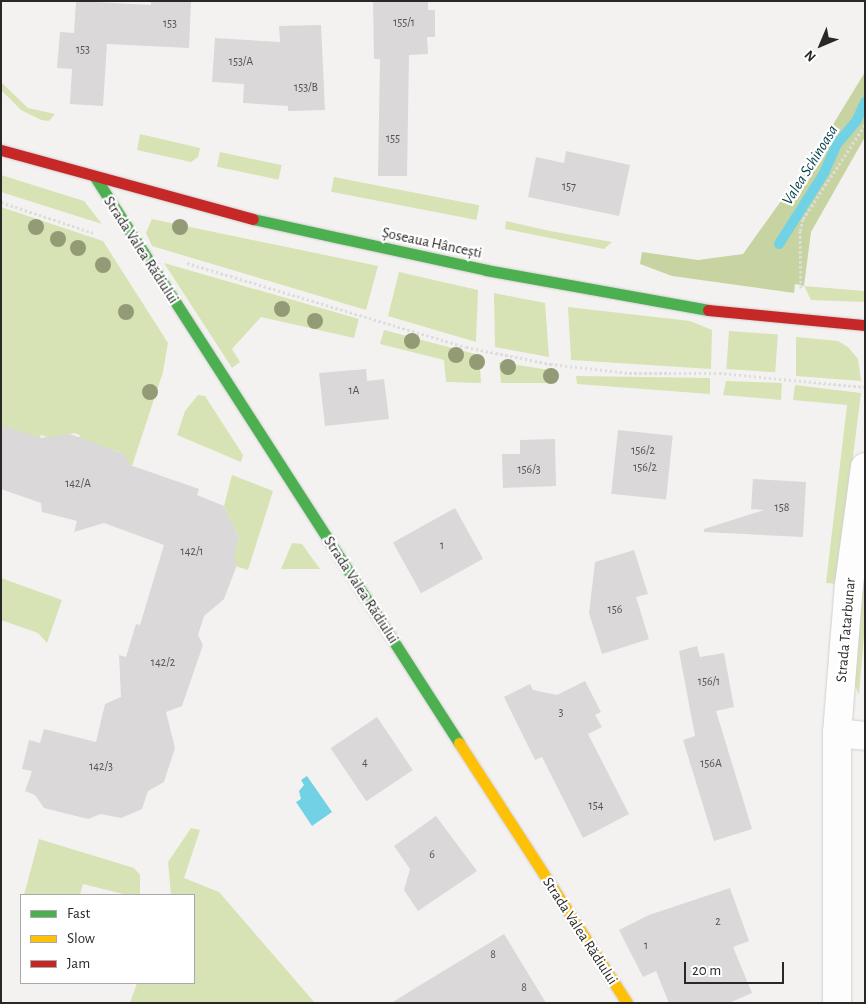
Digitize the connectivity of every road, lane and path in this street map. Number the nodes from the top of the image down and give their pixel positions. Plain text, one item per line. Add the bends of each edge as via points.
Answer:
1 (865, 125) edge
2 (1, 150) edge
3 (95, 177) junction
4 (1, 202) edge
5 (94, 233) dead end
6 (141, 249) junction
7 (801, 285) dead end
8 (865, 325) edge
9 (865, 386) edge
10 (865, 468) edge
11 (837, 733) junction
12 (865, 736) edge
13 (627, 1003) edge
14 (836, 1003) edge

1 - 7 path via 803,219 800,231
2 - 3 street, Șoseaua Hâncești
3 - 6 street, Strada Valea Rădiului
3 - 8 street, Șoseaua Hâncești via 252,219 486,270 720,312
4 - 5 path
6 - 9 path via 466,347 550,364 629,373 718,373
6 - 13 street, Strada Valea Rădiului
10 - 11 street, Strada Tatarbunar via 849,585
11 - 12 street
11 - 14 street

